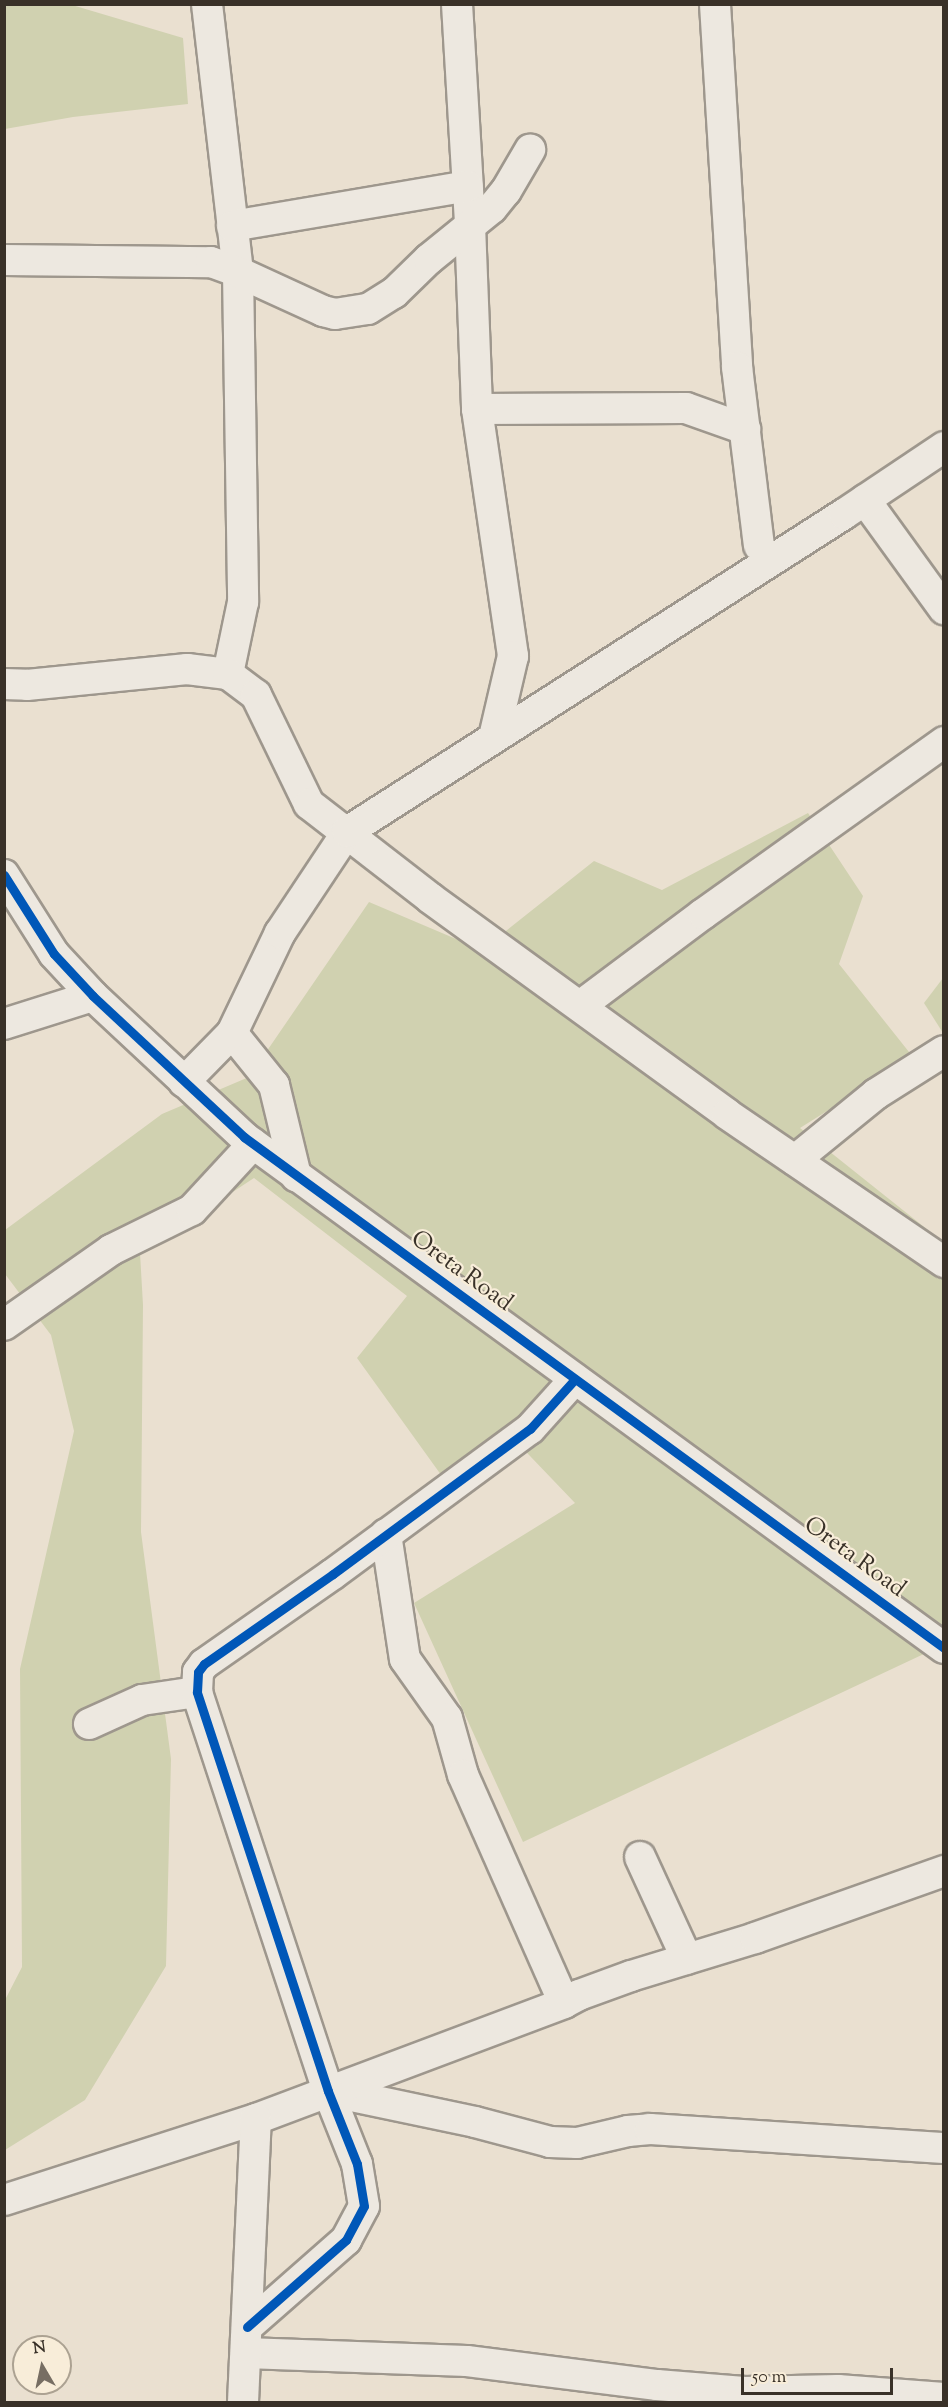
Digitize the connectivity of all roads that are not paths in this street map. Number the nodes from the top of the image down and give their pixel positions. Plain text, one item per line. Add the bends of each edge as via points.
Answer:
1 (207, 4) edge
2 (457, 4) edge
3 (715, 4) edge
4 (530, 150) dead end
5 (468, 186) junction
6 (470, 225) junction
7 (232, 226) junction
8 (4, 260) edge
9 (238, 272) junction
10 (477, 409) junction
11 (745, 429) junction
12 (944, 447) edge
13 (865, 500) junction
14 (759, 546) dead end
15 (944, 609) edge
16 (228, 674) junction
17 (4, 684) edge
18 (495, 737) junction
19 (944, 742) edge
20 (346, 832) junction
21 (4, 875) edge
22 (93, 996) junction
23 (580, 1006) junction
24 (4, 1024) edge
25 (232, 1033) junction
26 (944, 1051) edge
27 (184, 1082) junction
28 (253, 1144) junction
29 (795, 1160) junction
30 (296, 1176) junction
31 (944, 1262) edge
32 (4, 1325) edge
33 (575, 1379) junction
34 (387, 1534) junction
35 (943, 1648) edge
36 (196, 1692) junction
37 (89, 1724) dead end
38 (640, 1857) dead end
39 (944, 1871) edge
40 (687, 1959) junction
41 (564, 2003) junction
42 (328, 2091) junction
43 (256, 2119) junction
44 (944, 2148) edge
45 (4, 2200) edge
46 (246, 2340) junction
47 (716, 2396) edge
48 (944, 2398) edge
49 (243, 2403) edge

1 - 7 street
2 - 5 street
3 - 11 street via 737,367
4 - 6 street via 506,191
5 - 6 street
5 - 7 street
6 - 9 street via 394,293 368,309 335,314 323,311
6 - 10 street
7 - 9 street
8 - 9 street via 211,262
9 - 16 street via 243,602
10 - 11 street via 686,408
10 - 18 street via 513,656
11 - 14 street
12 - 13 street
13 - 15 street
13 - 18 street
16 - 17 street via 187,669
16 - 20 street via 256,695 309,804
18 - 20 street
19 - 23 street
20 - 23 street
20 - 25 street via 280,933
21 - 22 street, Oreta Road via 54,954
22 - 24 street
22 - 27 street, Oreta Road
23 - 29 street
25 - 27 street
25 - 30 street via 274,1085
26 - 29 street via 876,1094
27 - 28 street, Oreta Road
28 - 30 street, Oreta Road
28 - 32 street via 192,1209 111,1250
29 - 31 street
30 - 33 street, Oreta Road
33 - 34 street via 530,1429
33 - 35 street, Oreta Road
34 - 36 street via 204,1664 198,1672
34 - 41 street via 405,1659 447,1718 463,1775
36 - 37 street via 142,1700
36 - 42 street
38 - 40 street
39 - 40 street
40 - 41 street
41 - 42 street
42 - 43 street
42 - 44 street via 550,2142 577,2143 650,2129
42 - 46 street via 357,2164 364,2206 346,2240
43 - 45 street
43 - 46 street
46 - 47 street via 467,2361
46 - 49 street
47 - 48 street via 838,2390

